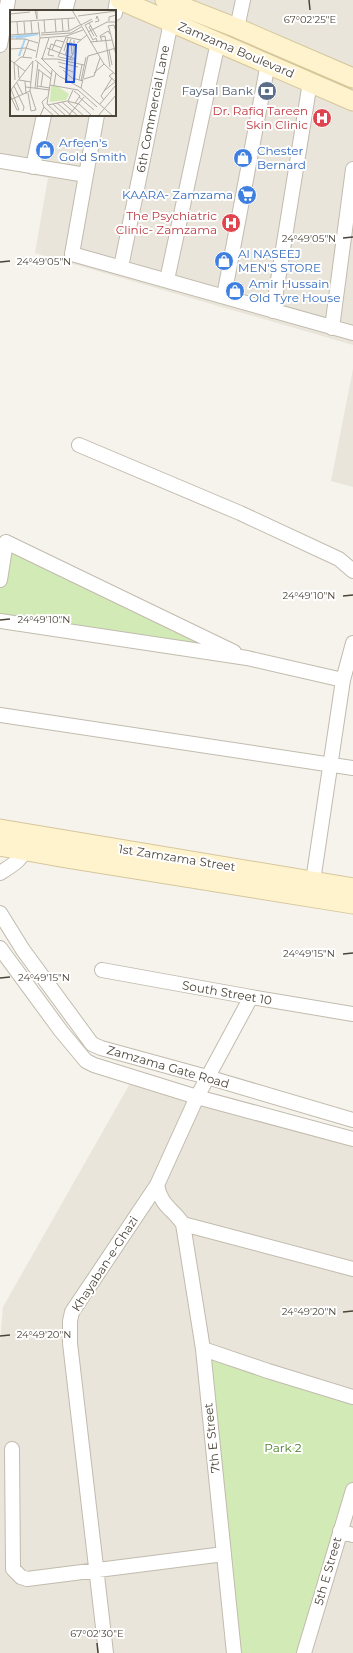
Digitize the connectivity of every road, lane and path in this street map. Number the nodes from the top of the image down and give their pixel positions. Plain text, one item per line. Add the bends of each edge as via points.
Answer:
1 (8, 0) edge
2 (68, 0) edge
3 (118, 0) edge
4 (243, 0) edge
5 (170, 1) edge
6 (65, 10) edge
7 (116, 10) edge
8 (171, 22) junction
9 (237, 28) junction
10 (218, 42) junction
11 (0, 45) edge
12 (268, 63) junction
13 (353, 78) edge
14 (310, 82) junction
15 (353, 100) edge
16 (44, 116) edge
17 (97, 116) edge
18 (0, 161) edge
19 (33, 167) junction
20 (353, 169) edge
21 (86, 175) junction
22 (121, 267) junction
23 (167, 280) junction
24 (224, 296) junction
25 (273, 310) junction
26 (332, 328) junction
27 (353, 333) edge
28 (79, 445) dead end
29 (353, 571) edge
30 (0, 580) edge
31 (0, 621) edge
32 (353, 648) edge
33 (247, 658) junction
34 (343, 680) junction
35 (0, 715) edge
36 (330, 764) junction
37 (353, 768) edge
38 (0, 829) edge
39 (28, 842) junction
40 (0, 846) edge
41 (0, 873) edge
42 (232, 876) junction
43 (313, 881) junction
44 (353, 888) edge
45 (353, 904) edge
46 (0, 913) edge
47 (0, 948) edge
48 (102, 970) dead end
49 (251, 998) junction
50 (353, 1014) edge
51 (207, 1077) junction
52 (197, 1097) junction
53 (353, 1120) edge
54 (353, 1139) edge
55 (157, 1185) junction
56 (183, 1224) junction
57 (353, 1269) edge
58 (203, 1349) junction
59 (353, 1397) edge
60 (12, 1449) dead end
61 (353, 1490) edge
62 (346, 1533) edge
63 (224, 1554) junction
64 (97, 1571) junction
65 (106, 1653) edge
66 (234, 1653) edge
67 (304, 1653) edge

1 - 11 street
2 - 6 street
3 - 7 street
3 - 8 street, Zamzama Boulevard
4 - 9 street
5 - 9 street, Zamzama Boulevard
8 - 10 street, Zamzama Boulevard
8 - 22 street, 6th Commercial Lane
9 - 13 street, Zamzama Boulevard
10 - 12 street, Zamzama Boulevard
10 - 23 street
12 - 14 street, Zamzama Boulevard
12 - 24 street
14 - 15 street, Zamzama Boulevard
14 - 25 street
16 - 19 street
17 - 21 street
18 - 19 street
19 - 21 street
20 - 26 street
21 - 22 street via 72,254
22 - 23 street
23 - 24 street
24 - 25 street
25 - 26 street
26 - 27 street
28 - 29 street via 240,513 339,560
30 - 33 street via 6,542
31 - 33 street
32 - 34 street
33 - 34 street
34 - 36 street
35 - 36 street
36 - 37 street
36 - 43 street
38 - 39 street, 1st Zamzama Street
39 - 40 street, 1st Zamzama Street
39 - 41 street via 18,861
39 - 42 street, 1st Zamzama Street
42 - 43 street, 1st Zamzama Street
42 - 45 street, 1st Zamzama Street
43 - 44 street, 1st Zamzama Street
46 - 51 street, Zamzama Gate Road via 23,950 92,1044
47 - 52 street, Zamzama Gate Road via 86,1061
48 - 49 street, South Street 10
49 - 50 street, South Street 10
49 - 51 street, Khayaban-e-Ghazi
51 - 52 street, Khayaban-e-Ghazi
51 - 53 street, Zamzama Gate Road
52 - 54 street, Zamzama Gate Road
52 - 55 street, Khayaban-e-Ghazi
55 - 56 street via 165,1205
55 - 64 street, Khayaban-e-Ghazi via 78,1302 70,1321 70,1343
56 - 57 street
56 - 58 street, 7th E Street
58 - 59 street
58 - 63 street, 7th E Street
60 - 64 street via 13,1569 27,1579
61 - 62 street, 5th E Street
62 - 67 street, 5th E Street
63 - 64 street
63 - 66 street, 7th E Street
64 - 65 street, Khayaban-e-Ghazi

